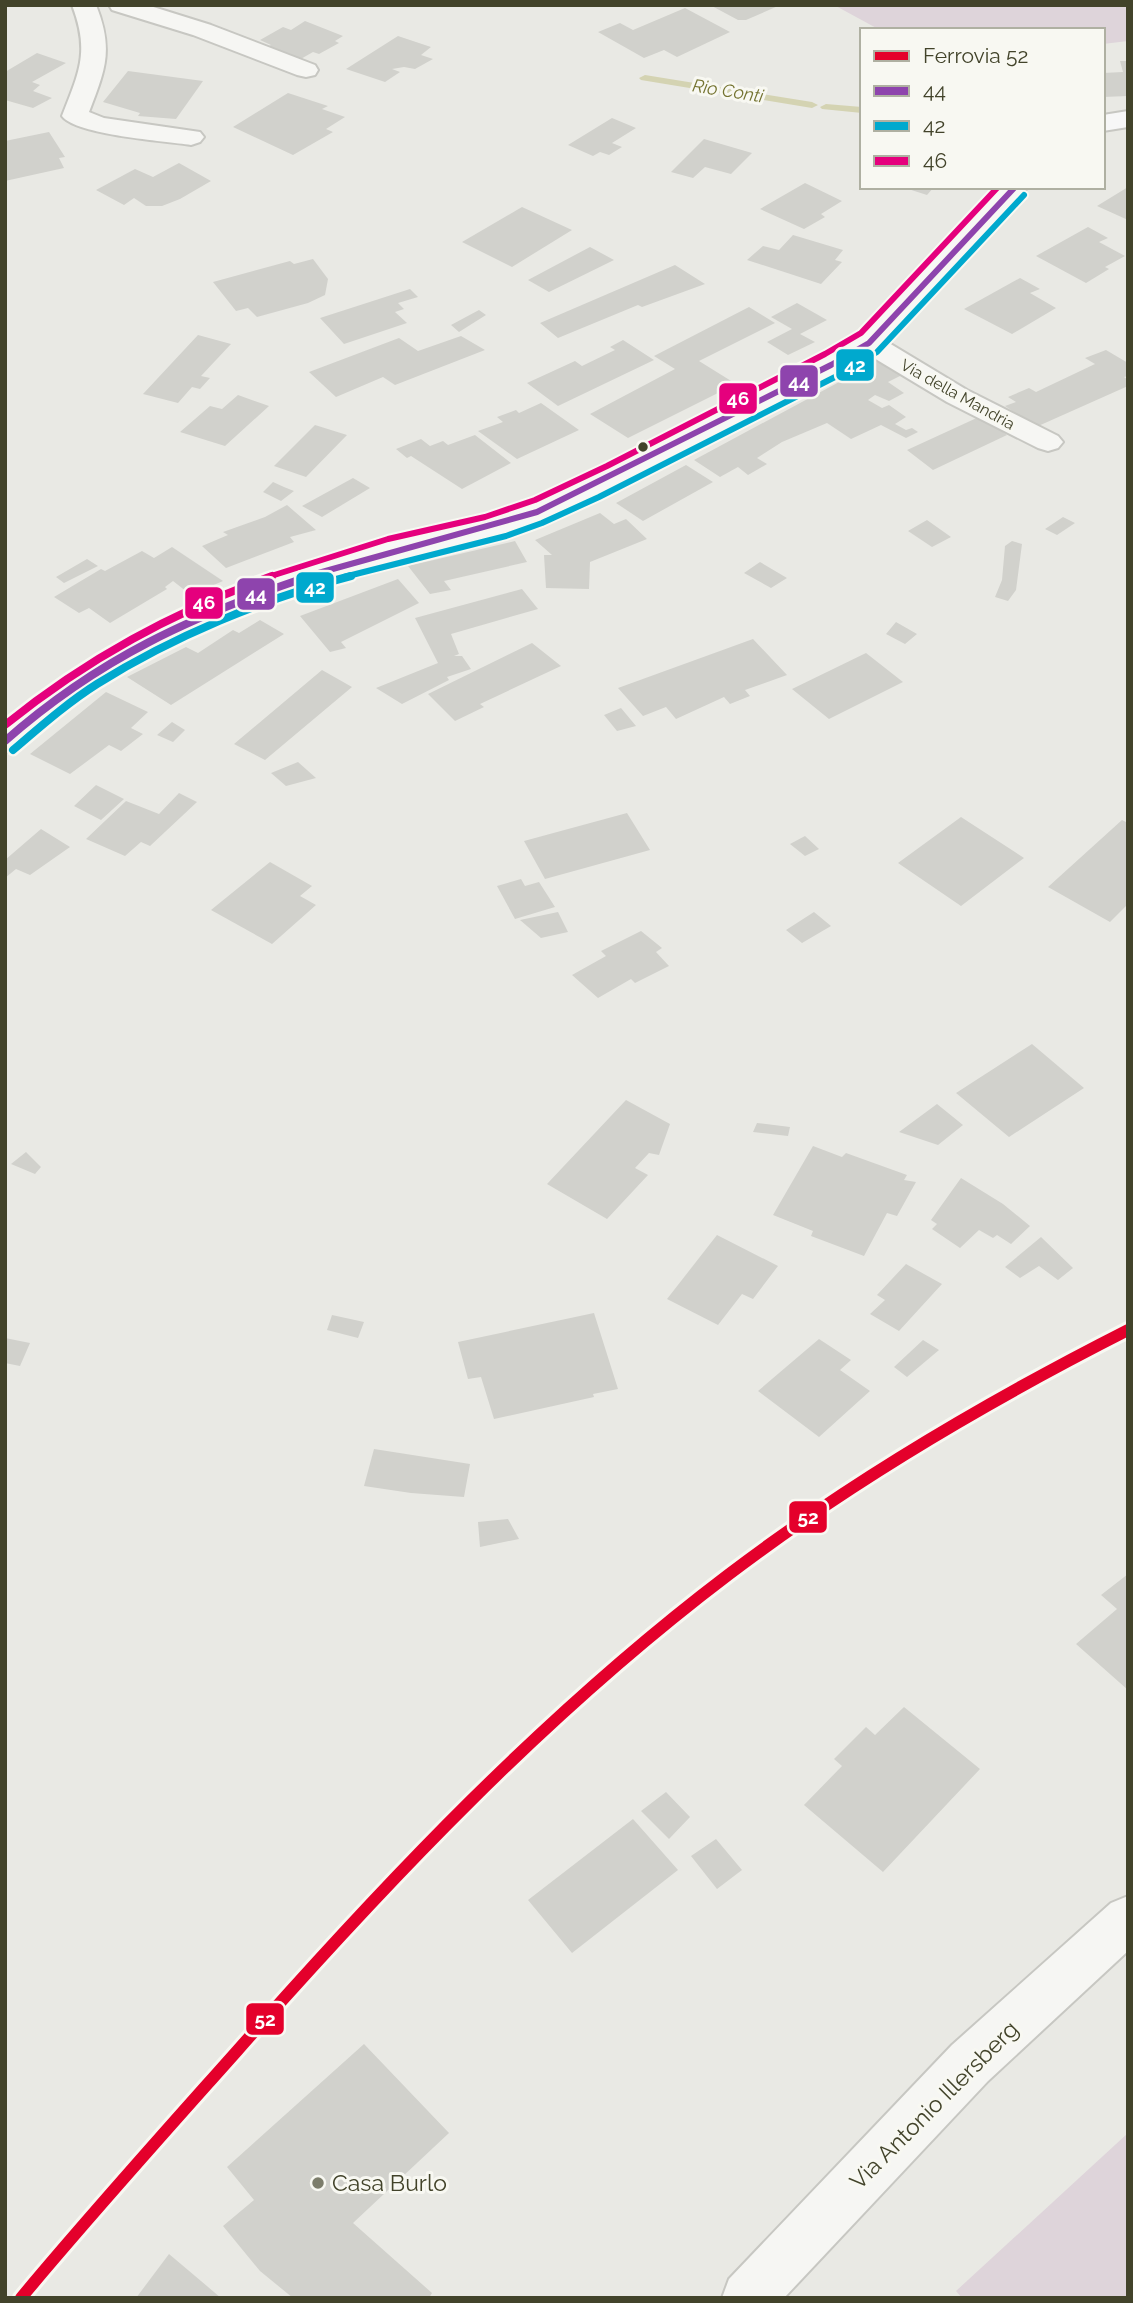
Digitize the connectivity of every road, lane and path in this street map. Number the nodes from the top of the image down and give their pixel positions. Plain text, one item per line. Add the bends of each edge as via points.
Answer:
1 (84, 5) edge
2 (121, 5) edge
3 (306, 70) dead end
4 (1128, 119) edge
5 (1105, 123) edge
6 (191, 138) dead end
7 (1013, 189) edge
8 (869, 343) junction
9 (1048, 442) dead end
10 (5, 741) edge
11 (1128, 1919) edge
12 (748, 2298) edge

1 - 6 street via 95,62 75,116 100,125
2 - 3 street
4 - 5 main road
7 - 8 main road
8 - 9 street, Via della Mandria via 957,396
8 - 10 main road via 565,501 515,520 303,577 172,628 78,681
11 - 12 street, Via Antonio Illersberg via 970,2063

